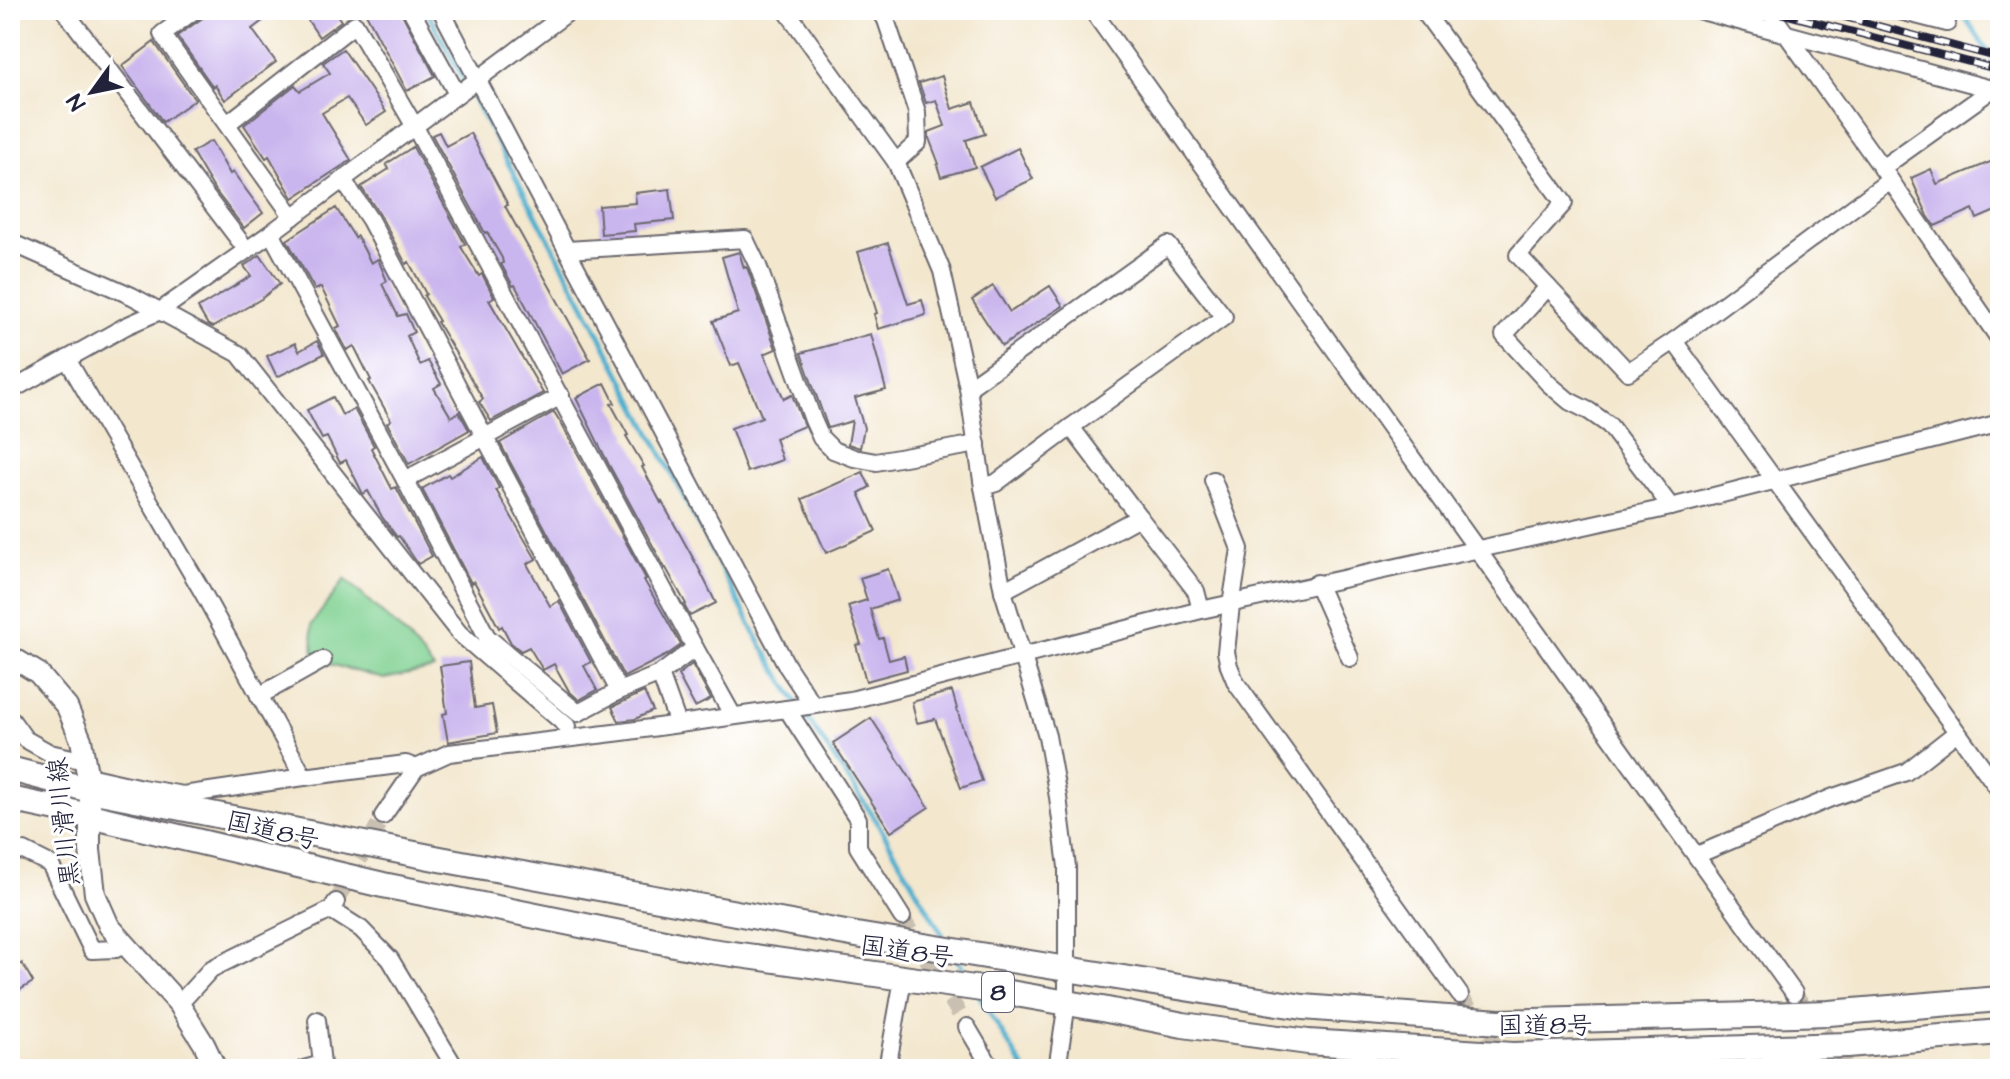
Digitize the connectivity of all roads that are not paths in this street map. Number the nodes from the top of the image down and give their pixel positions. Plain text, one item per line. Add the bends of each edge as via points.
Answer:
1 (64, 10) edge
2 (195, 10) edge
3 (411, 10) edge
4 (441, 10) edge
5 (571, 10) edge
6 (786, 10) edge
7 (880, 10) edge
8 (1092, 10) edge
9 (1423, 10) edge
10 (1698, 10) edge
11 (1769, 10) edge
12 (1896, 10) edge
13 (351, 17) edge
14 (1947, 23) dead end
15 (1785, 33) junction
16 (478, 78) junction
17 (1996, 85) edge
18 (457, 94) junction
19 (227, 124) junction
20 (415, 127) junction
21 (896, 162) junction
22 (1886, 174) junction
23 (343, 180) junction
24 (293, 217) junction
25 (271, 233) junction
26 (10, 242) edge
27 (246, 249) junction
28 (567, 250) junction
29 (1548, 287) junction
30 (160, 311) junction
31 (2000, 340) edge
32 (1674, 341) junction
33 (67, 359) junction
34 (968, 388) junction
35 (10, 391) edge
36 (561, 396) junction
37 (2000, 423) edge
38 (1071, 427) junction
39 (485, 437) junction
40 (977, 444) junction
41 (405, 480) junction
42 (1213, 480) dead end
43 (1775, 480) junction
44 (983, 487) junction
45 (1671, 507) junction
46 (1139, 517) junction
47 (1478, 548) junction
48 (1317, 583) junction
49 (1003, 591) junction
50 (1231, 605) junction
51 (1201, 610) junction
52 (695, 648) junction
53 (1024, 655) junction
54 (10, 656) edge
55 (1350, 658) dead end
56 (323, 660) dead end
57 (660, 674) junction
58 (619, 691) junction
59 (259, 696) junction
60 (813, 705) junction
61 (787, 709) junction
62 (733, 716) junction
63 (10, 718) edge
64 (678, 724) junction
65 (567, 726) dead end
66 (1957, 732) junction
67 (416, 768) junction
68 (10, 769) edge
69 (88, 775) junction
70 (304, 777) junction
71 (2000, 791) edge
72 (10, 799) edge
73 (90, 816) junction
74 (383, 816) tunnel mouth
75 (10, 854) edge
76 (1697, 855) junction
77 (902, 917) tunnel mouth
78 (125, 944) junction
79 (1067, 970) junction
80 (903, 979) junction
81 (1794, 993) tunnel mouth
82 (1460, 995) tunnel mouth
83 (2000, 999) edge
84 (1067, 1003) junction
85 (179, 1004) junction
86 (317, 1020) dead end
87 (967, 1027) tunnel mouth
88 (2000, 1032) edge
89 (216, 1069) edge
90 (304, 1069) edge
91 (456, 1069) edge
92 (887, 1069) edge
93 (992, 1069) edge
94 (1057, 1069) edge

1 - 27 street
2 - 19 street via 162,34
3 - 18 street
4 - 16 street
5 - 16 street
6 - 21 street
7 - 21 street via 917,112 918,142
8 - 47 street
9 - 29 street via 1564,203 1518,255
10 - 15 street
11 - 15 street
12 - 14 street
13 - 19 street
13 - 20 street
15 - 17 street
15 - 22 street
16 - 18 street
16 - 28 street
17 - 22 street
18 - 20 street
19 - 24 street
20 - 23 street
20 - 36 street
21 - 34 street via 942,271
22 - 31 street
22 - 32 street
23 - 24 street
23 - 39 street via 370,220
24 - 25 street
25 - 27 street
25 - 41 street
26 - 30 street
27 - 30 street
28 - 40 street via 745,239 813,420 833,450 876,462
28 - 60 street via 787,666
29 - 32 street via 1628,372
29 - 45 street via 1504,335 1549,384 1609,425
30 - 33 street
30 - 65 street via 239,354 459,633
32 - 43 street
33 - 35 street
33 - 59 street
34 - 38 street via 1168,245 1224,317
34 - 40 street
36 - 39 street
36 - 52 street
37 - 43 street
38 - 44 street via 996,483
38 - 46 street
39 - 41 street
39 - 58 street
40 - 44 street
41 - 58 street via 487,637 578,713
42 - 50 street via 1240,549
43 - 45 street
43 - 66 street
44 - 49 street
45 - 47 street
46 - 49 street
46 - 51 street via 1196,591
47 - 48 street
47 - 76 street
48 - 50 street
48 - 55 street
49 - 53 street
50 - 51 street
50 - 82 street via 1226,652 1236,683
51 - 53 street
52 - 57 street
52 - 62 street
53 - 60 street
53 - 79 street via 1058,797 1067,867
54 - 69 main road, 黒川滑川線 via 38,673 67,707
56 - 59 street
57 - 58 street
57 - 64 street
59 - 70 street
60 - 61 street
61 - 62 street
61 - 77 street via 858,819 858,847
62 - 64 street
63 - 69 street via 25,739
64 - 67 street via 449,753
66 - 71 street
66 - 76 street via 1906,772
67 - 70 street via 406,764
67 - 74 street
68 - 69 highway, 国道8号 / 8
69 - 70 street via 183,795
69 - 73 main road, 黒川滑川線
69 - 79 highway, 国道8号 / 8 via 456,862
72 - 73 highway, 国道8号 / 8
73 - 78 main road, 黒川滑川線 via 95,894 109,926
73 - 80 highway, 国道8号 / 8 via 383,885 704,950
75 - 78 street via 24,851 50,864 92,950
76 - 81 street
78 - 85 main road, 黒川滑川線
79 - 83 highway, 国道8号 / 8 via 1303,1007 1499,1022 1829,1013
79 - 84 street
80 - 84 highway, 国道8号 / 8
80 - 92 street
84 - 88 highway, 国道8号 / 8 via 1308,1042 1513,1055 1848,1045
84 - 94 street
85 - 89 main road, 黒川滑川線
85 - 91 street via 211,969 334,906 390,959
86 - 90 street via 322,1064
87 - 93 street

